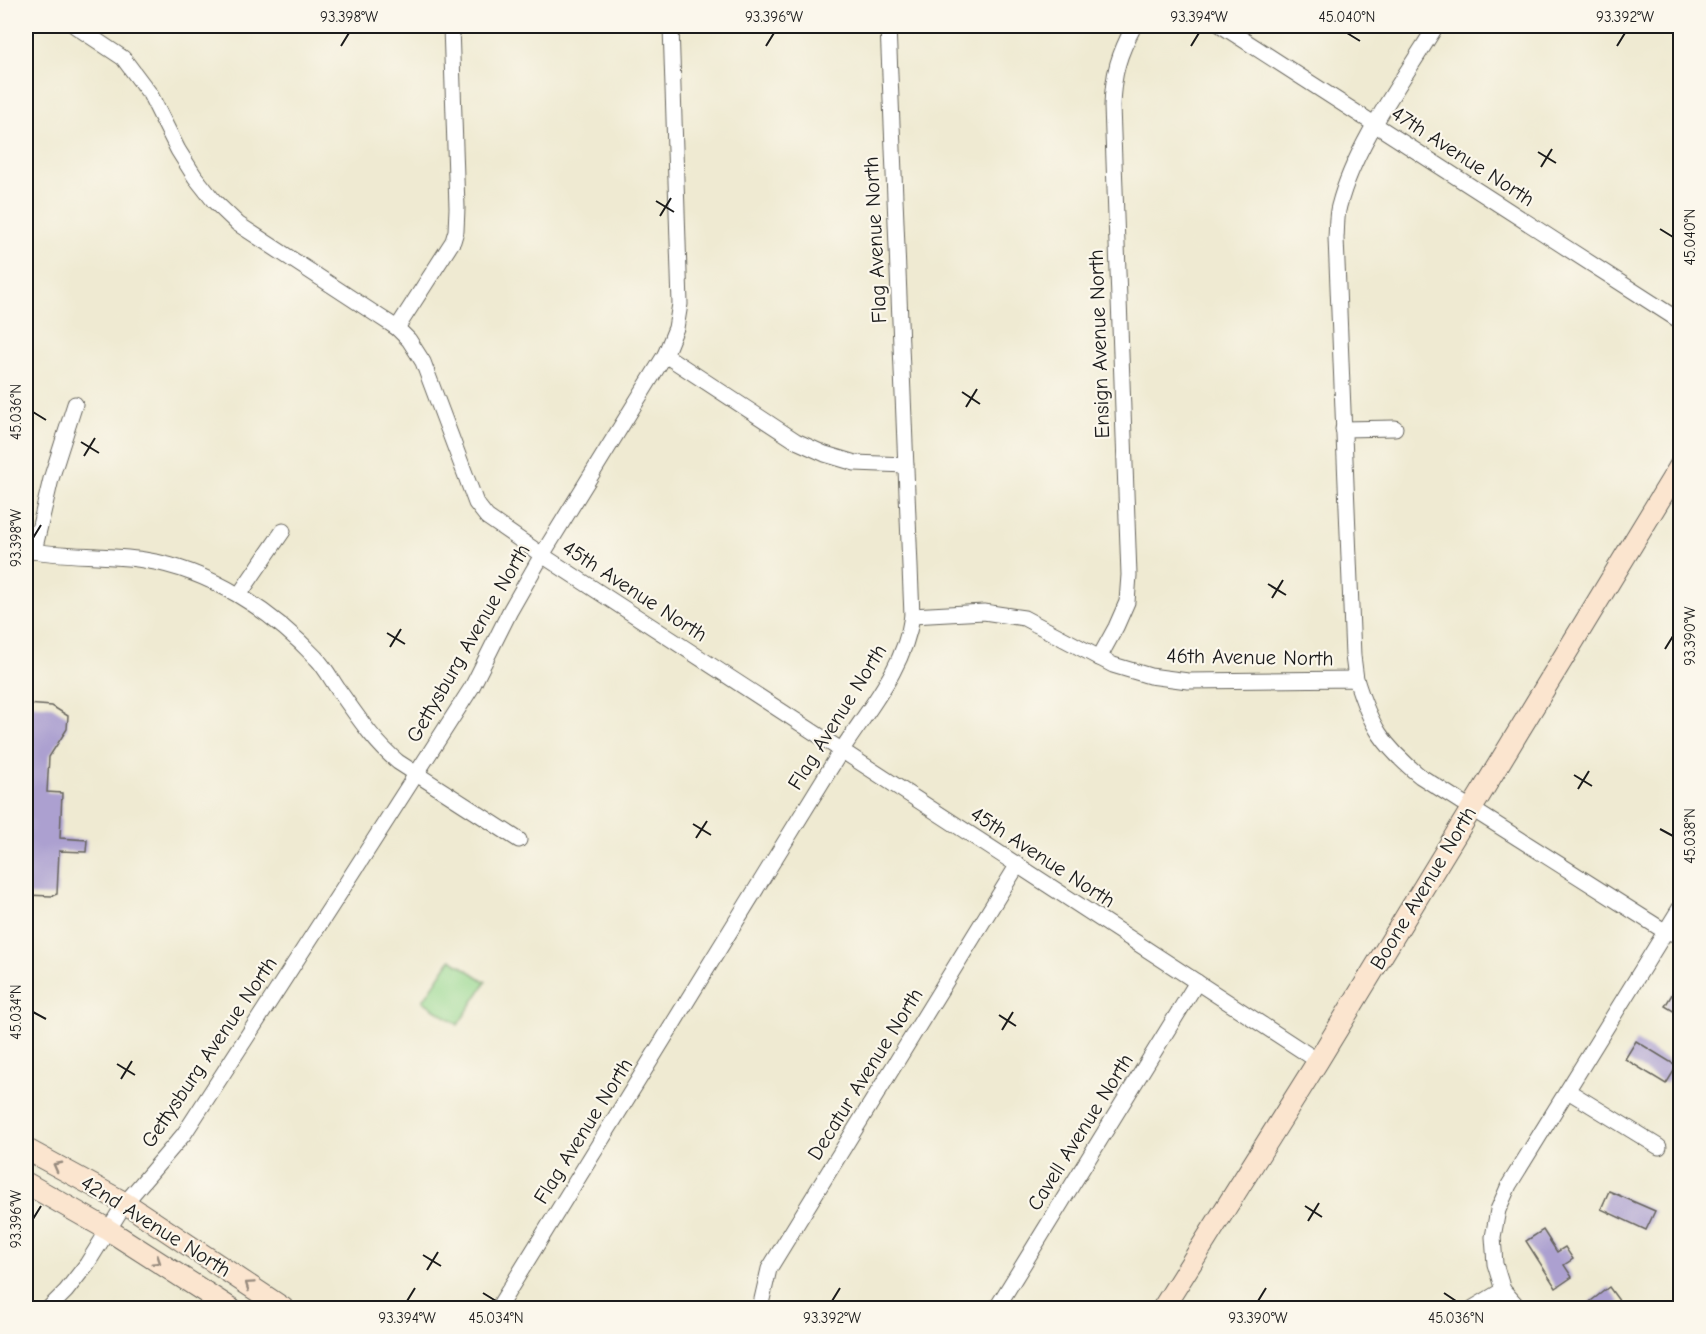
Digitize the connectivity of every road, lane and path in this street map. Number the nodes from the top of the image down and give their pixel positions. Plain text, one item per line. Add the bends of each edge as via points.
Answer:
1 (75, 26) edge
2 (451, 26) edge
3 (671, 26) edge
4 (888, 26) edge
5 (1134, 26) edge
6 (1222, 26) edge
7 (1436, 26) edge
8 (1375, 125) junction
9 (1680, 321) edge
10 (397, 328) junction
11 (666, 355) junction
12 (75, 404) dead end
13 (1395, 428) dead end
14 (1343, 429) junction
15 (906, 465) junction
16 (1680, 466) edge
17 (283, 531) dead end
18 (30, 551) edge
19 (542, 555) junction
20 (239, 595) junction
21 (912, 616) junction
22 (1099, 658) junction
23 (1356, 679) junction
24 (841, 751) junction
25 (416, 774) junction
26 (1472, 808) junction
27 (519, 840) dead end
28 (1017, 866) junction
29 (1680, 908) edge
30 (1673, 934) edge
31 (1197, 982) junction
32 (1318, 1061) junction
33 (1568, 1091) junction
34 (1659, 1147) dead end
35 (26, 1149) edge
36 (26, 1183) edge
37 (125, 1203) junction
38 (107, 1229) junction
39 (1503, 1290) junction
40 (207, 1302) edge
41 (999, 1304) dead end
42 (49, 1308) edge
43 (230, 1308) edge
44 (283, 1308) edge
45 (498, 1308) edge
46 (760, 1308) edge
47 (1163, 1308) edge
48 (1473, 1308) edge
49 (1519, 1308) edge

1 - 10 street, 45th Avenue North via 123,58 150,94 195,177 238,224
2 - 10 street via 456,231 444,258
3 - 11 street, Gettysburg Avenue North via 680,304
4 - 15 street, Flag Avenue North
5 - 22 street, Ensign Avenue North via 1113,78 1112,106 1129,575 1127,602
6 - 8 street, 47th Avenue North
7 - 8 street
8 - 9 street, 47th Avenue North
8 - 14 street via 1347,179 1338,208
10 - 19 street, 45th Avenue North via 423,362 476,502 487,517
11 - 15 street via 796,441 855,463
11 - 19 street, Gettysburg Avenue North
12 - 18 street
13 - 14 street
14 - 23 street
15 - 21 street, Flag Avenue North
16 - 26 street, Boone Avenue North
17 - 20 street
18 - 20 street via 147,561 192,574
19 - 24 street, 45th Avenue North
19 - 25 street, Gettysburg Avenue North via 472,687
20 - 25 street via 299,639 321,663 377,742
21 - 22 street, 46th Avenue North via 984,612 1024,618
21 - 24 street, Flag Avenue North via 896,666
22 - 23 street, 46th Avenue North via 1150,676 1188,681
23 - 26 street, 46th Avenue North via 1378,734 1397,757
24 - 28 street, 45th Avenue North
24 - 45 street, Flag Avenue North
25 - 27 street
25 - 37 street, Gettysburg Avenue North via 184,1134
26 - 30 street, 46th Avenue North
26 - 32 street, Boone Avenue North
28 - 31 street, 45th Avenue North
28 - 46 street, Decatur Avenue North via 769,1269
29 - 30 street
30 - 33 street
31 - 32 street, 45th Avenue North
31 - 41 street, Cavell Avenue North
32 - 47 street, Boone Avenue North
33 - 34 street
33 - 39 street via 1509,1185 1498,1210 1493,1237 1495,1264
37 -> 35 street, 42nd Avenue North
36 - 38 street, 42nd Avenue North
37 - 38 street, Gettysburg Avenue North
44 -> 37 street, 42nd Avenue North
38 -> 40 street, 42nd Avenue North
38 - 42 street, Gettysburg Avenue North via 80,1273
39 - 48 street
39 - 49 street
40 - 43 street, 42nd Avenue North

